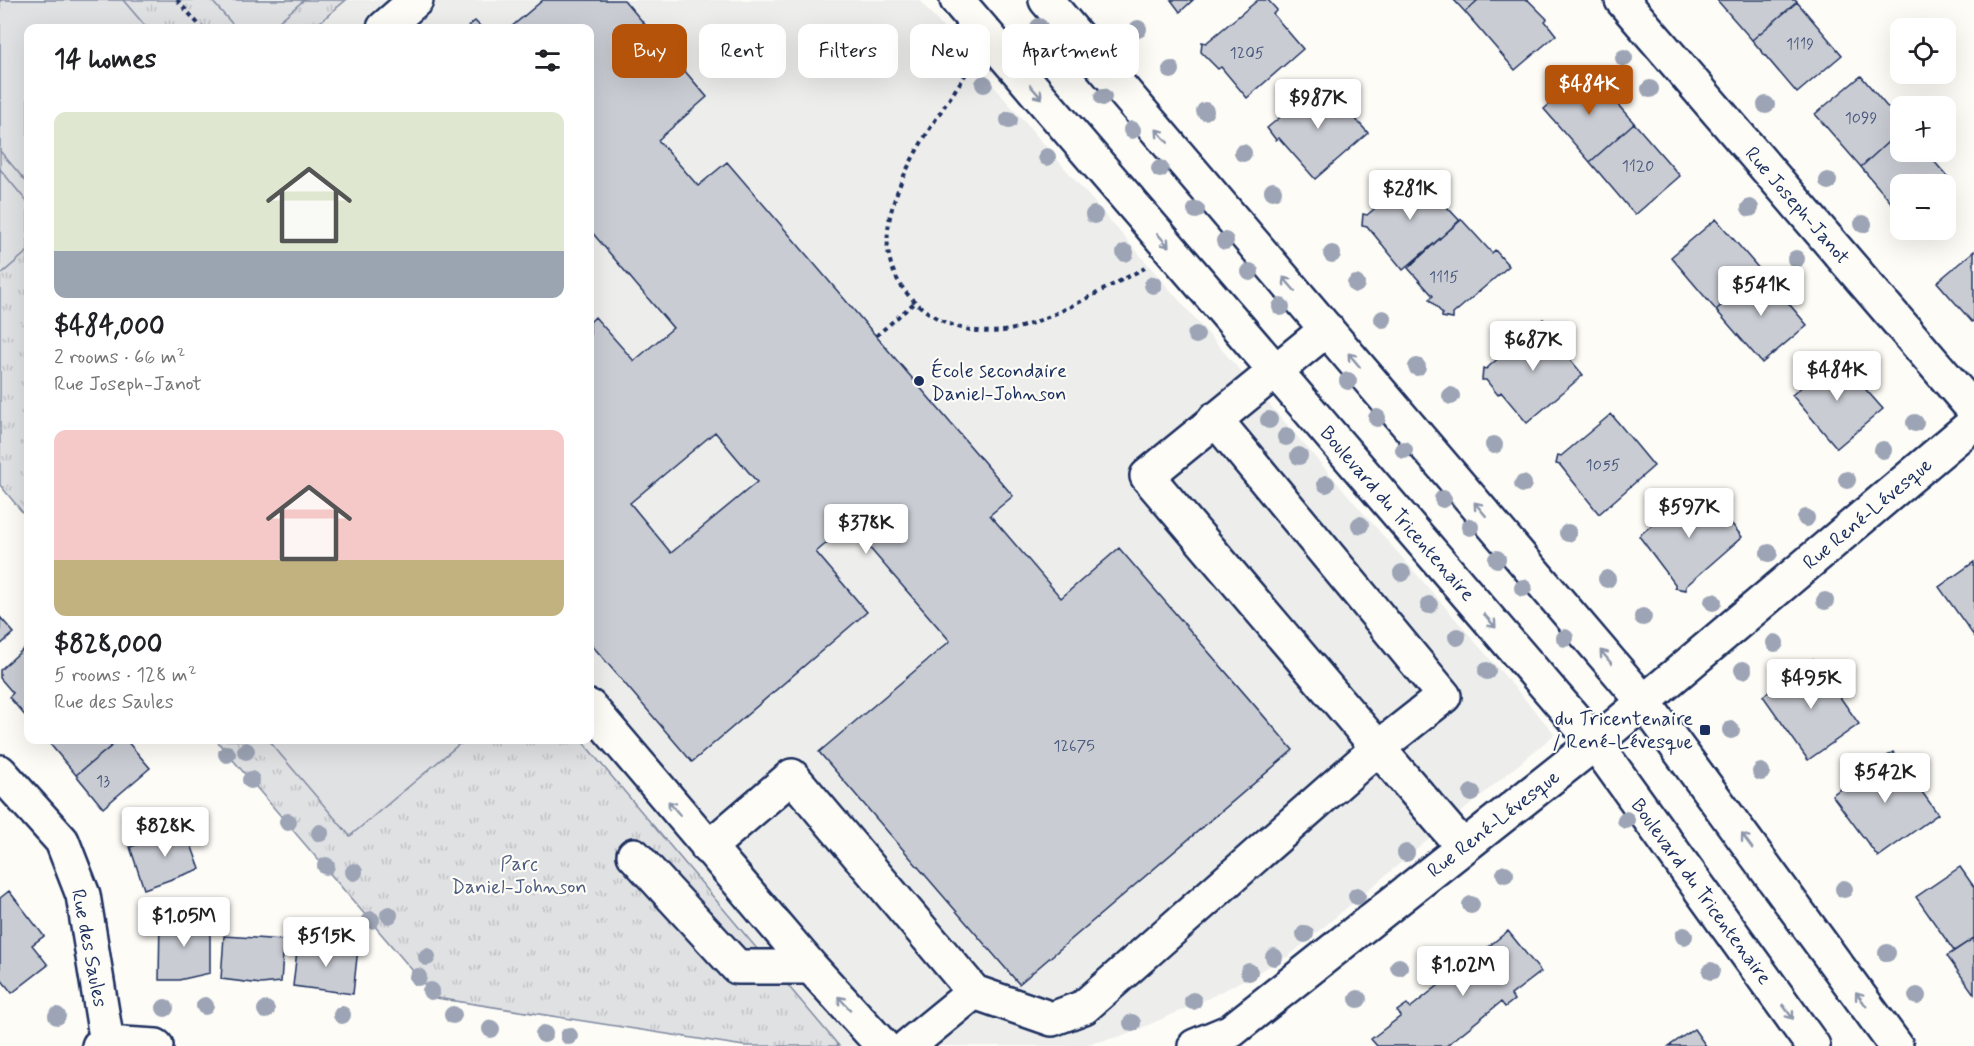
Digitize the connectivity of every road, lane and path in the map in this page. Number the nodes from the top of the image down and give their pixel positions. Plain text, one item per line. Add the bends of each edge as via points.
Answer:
1 (177, 0) edge
2 (416, 0) edge
3 (957, 0) edge
4 (1046, 0) edge
5 (1622, 0) edge
6 (198, 24) edge
7 (389, 24) edge
8 (977, 24) edge
9 (990, 39) edge
10 (964, 78) edge
11 (1174, 253) junction
12 (915, 303) junction
13 (1327, 329) junction
14 (876, 336) dead end
15 (1274, 369) junction
16 (1974, 410) edge
17 (1215, 418) junction
18 (1974, 423) edge
19 (1644, 702) junction
20 (594, 712) edge
21 (1595, 743) junction
22 (1378, 748) junction
23 (0, 772) edge
24 (1463, 847) junction
25 (708, 848) junction
26 (634, 855) dead end
27 (811, 967) junction
28 (974, 992) junction
29 (103, 1045) edge
30 (156, 1046) edge
31 (883, 1046) edge
32 (908, 1046) edge
33 (1194, 1046) edge
34 (1813, 1046) edge
35 (1896, 1046) edge

1 - 6 path
2 - 7 street
3 - 8 street, Boulevard du Tricentenaire
13 -> 4 street
5 - 16 street, Rue Joseph-Janot
9 -> 11 street, Boulevard du Tricentenaire
10 - 12 path via 904,173 892,207 888,234 892,271
11 - 12 path via 1020,327 996,332 953,326
11 - 15 street, Boulevard du Tricentenaire
12 - 14 path
13 - 15 street
19 -> 13 street
15 - 17 street
15 -> 21 street, Boulevard du Tricentenaire
17 - 22 street via 1444,696
17 - 22 street via 1147,476
18 - 19 street, Rue René-Lévesque
19 - 21 street, Rue René-Lévesque
35 -> 19 street
25 -> 20 street
21 - 24 street, Rue René-Lévesque
21 -> 34 street, Boulevard du Tricentenaire
22 - 24 street
22 - 28 street via 1084,1006 1052,1019
23 - 29 street, Rue des Saules via 62,842 83,895
24 - 33 street, Rue René-Lévesque via 1231,1031
25 - 27 street
25 - 28 street via 792,776
26 - 27 street via 737,967
31 -> 27 street
28 - 32 street
29 - 30 street

